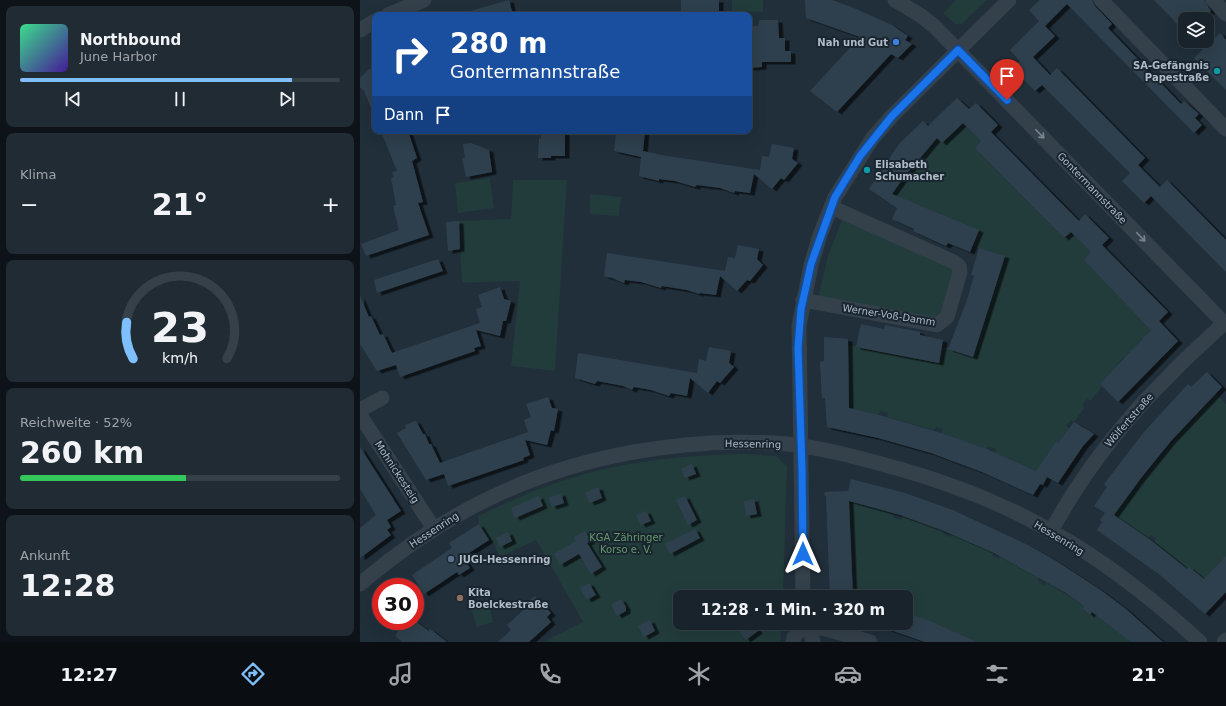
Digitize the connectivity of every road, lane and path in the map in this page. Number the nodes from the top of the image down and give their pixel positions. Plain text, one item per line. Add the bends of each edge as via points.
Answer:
1 (424, 0) edge
2 (895, 0) edge
3 (1009, 0) edge
4 (1101, 0) edge
5 (1213, 0) edge
6 (395, 12) edge
7 (1226, 14) edge
8 (372, 24) edge
9 (360, 30) edge
10 (958, 50) junction
11 (1226, 129) edge
12 (831, 207) junction
13 (803, 300) junction
14 (1225, 324) edge
15 (382, 398) dead end
16 (360, 410) edge
17 (360, 415) edge
18 (802, 447) junction
19 (434, 529) junction
20 (1051, 530) junction
21 (360, 584) edge
22 (803, 590) edge
23 (799, 630) edge
24 (808, 630) edge
25 (830, 630) edge
26 (793, 642) edge
27 (813, 642) edge
28 (870, 642) edge
29 (1200, 642) edge

1 - 6 street
2 - 10 street, Gontermannstraße via 927,20
3 - 10 street
4 - 11 street
5 - 7 street
8 - 9 street
10 - 12 street via 892,116 872,140 848,175
10 -> 14 street, Gontermannstraße
12 - 13 street via 811,264
12 - 13 street, Werner-Voß-Damm via 959,266 960,272 947,317 938,325
13 - 18 street via 798,348
14 - 20 street, Wölfertstraße via 1169,375 1128,419 1070,496
15 - 16 street
17 - 19 street, Mohnickesteig
18 - 19 street, Hessenring via 724,443 678,445 586,462 488,498
18 - 20 street, Hessenring via 865,459 928,477 991,501
18 - 22 street
19 - 21 street, Hessenring
20 - 29 street, Hessenring via 1117,574 1167,612
23 - 26 street
24 - 27 street
25 - 28 street

